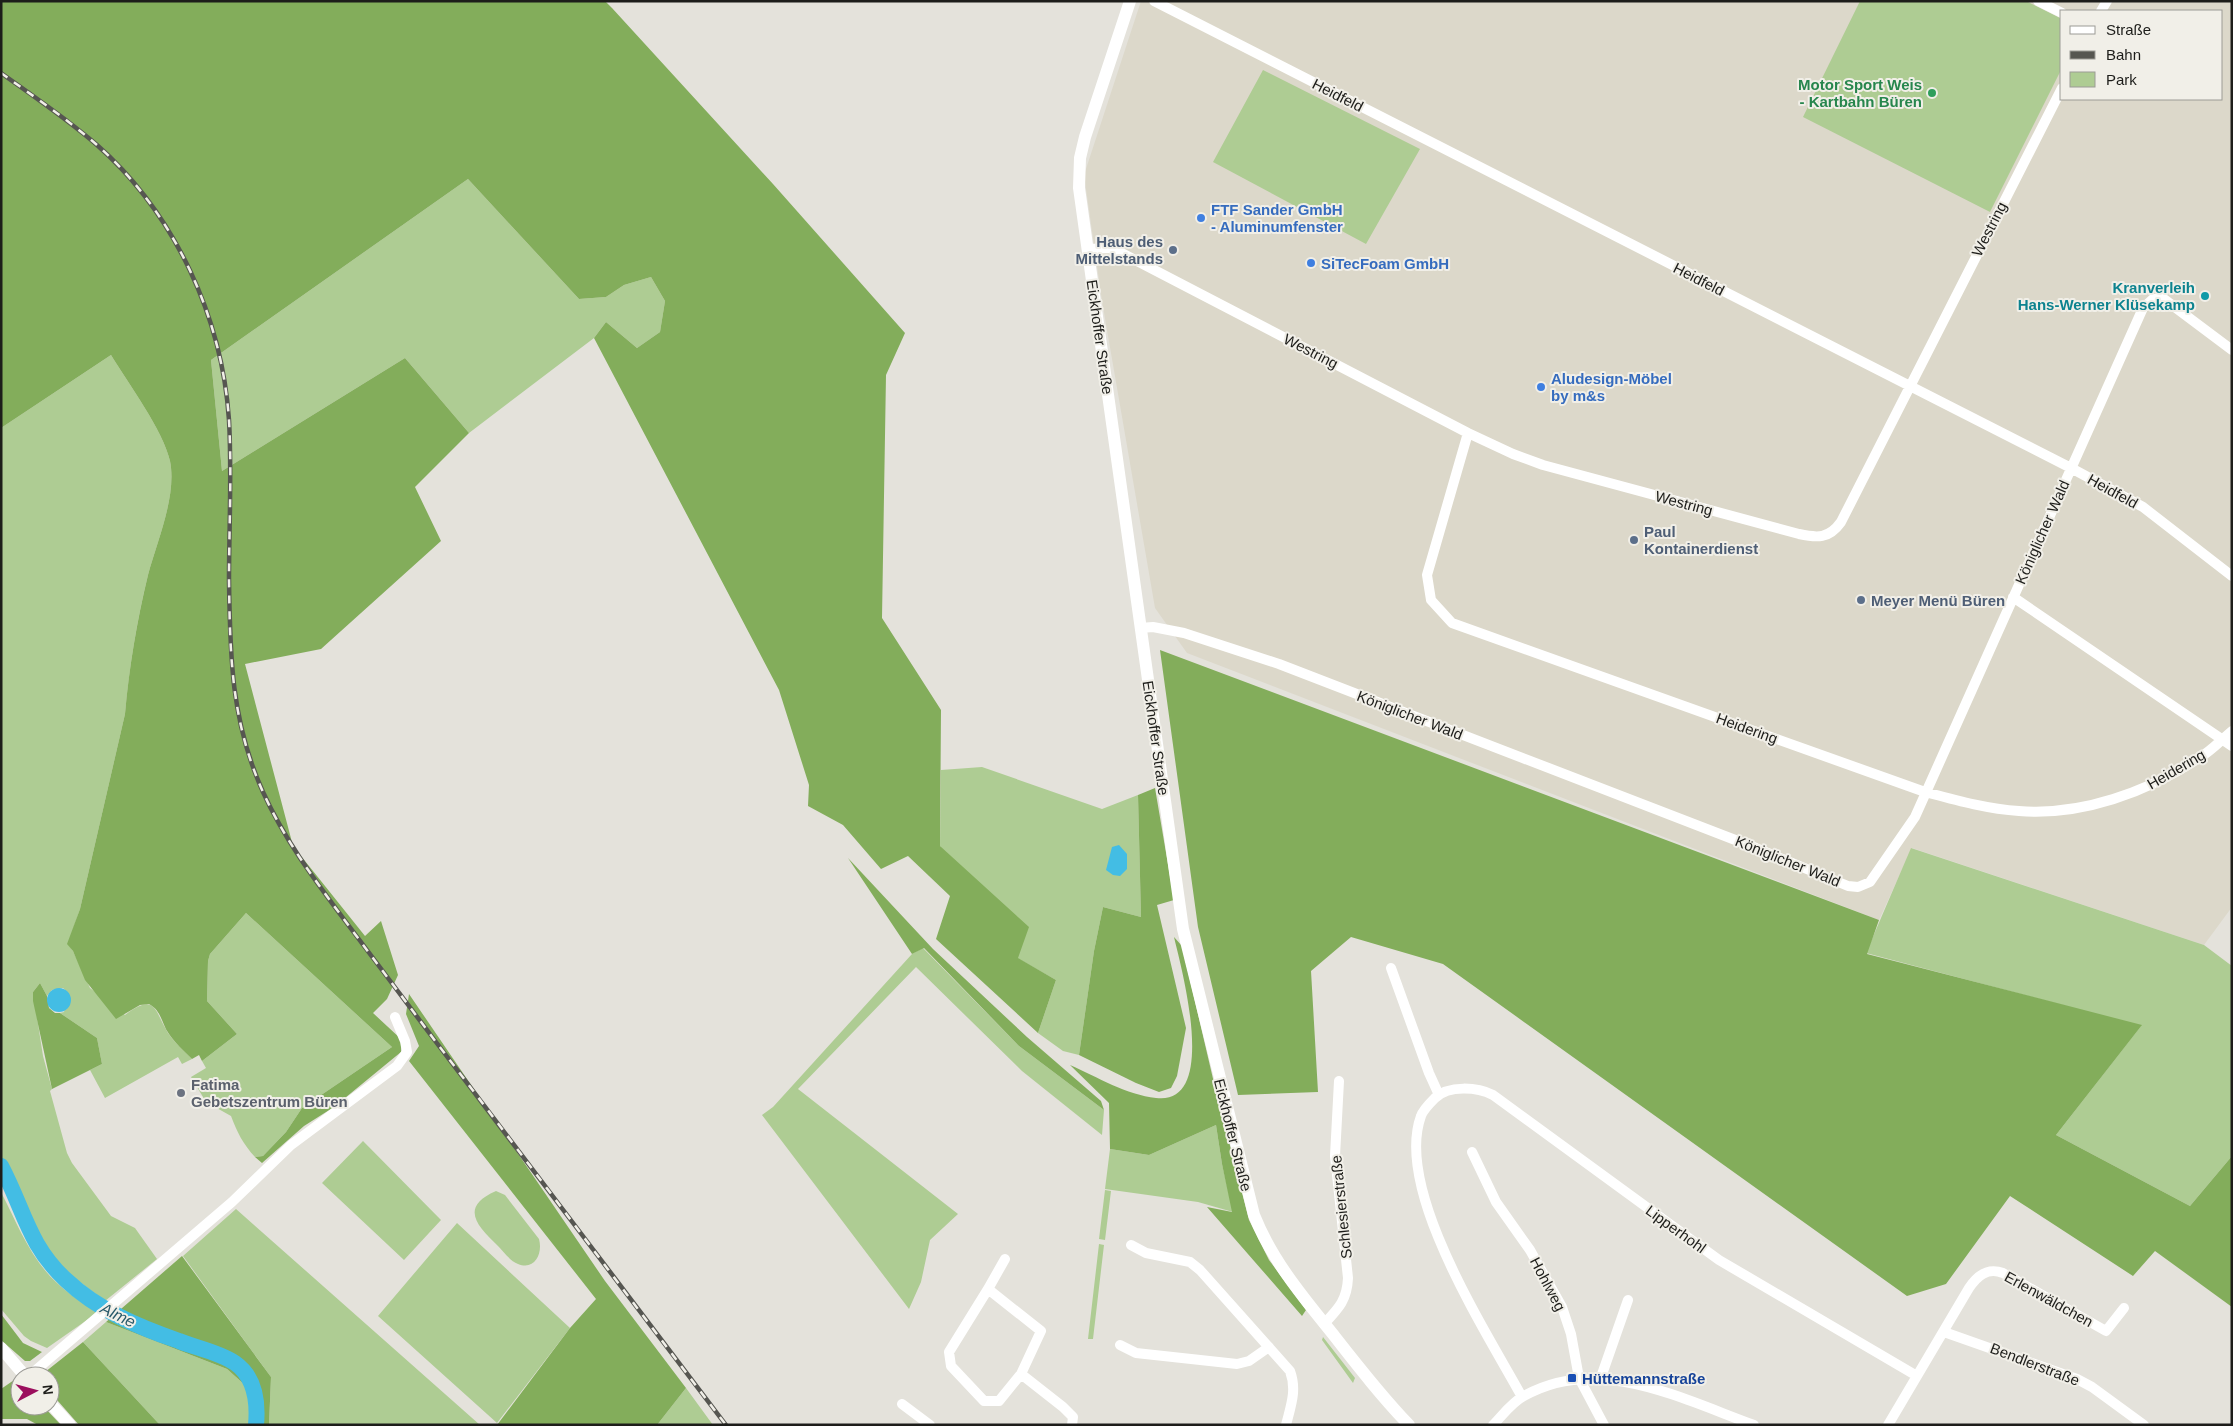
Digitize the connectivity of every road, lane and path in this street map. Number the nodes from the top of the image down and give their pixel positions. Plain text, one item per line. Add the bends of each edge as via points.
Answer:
1 (1130, 1) edge
2 (1154, 1) edge
3 (2038, 1) edge
4 (2060, 12) edge
5 (2060, 92) edge
6 (1088, 249) junction
7 (2232, 350) edge
8 (1909, 386) junction
9 (1468, 433) junction
10 (2071, 468) junction
11 (2232, 576) edge
12 (2013, 597) junction
13 (1140, 628) junction
14 (2232, 731) edge
15 (2222, 740) junction
16 (2232, 746) edge
17 (1925, 792) junction
18 (1391, 968) dead end
19 (395, 1017) dead end
20 (1339, 1081) dead end
21 (1440, 1094) junction
22 (1472, 1152) dead end
23 (1131, 1245) dead end
24 (1005, 1259) dead end
25 (988, 1289) junction
26 (1628, 1300) dead end
27 (2124, 1308) dead end
28 (1324, 1324) junction
29 (1944, 1332) junction
30 (1120, 1345) dead end
31 (1269, 1347) junction
32 (1, 1348) edge
33 (16, 1366) edge
34 (41, 1366) edge
35 (1021, 1374) junction
36 (1917, 1376) junction
37 (1579, 1378) junction
38 (1600, 1380) junction
39 (1522, 1397) junction
40 (902, 1404) dead end
41 (60, 1414) edge
42 (1072, 1421) edge
43 (70, 1425) edge
44 (930, 1425) edge
45 (1286, 1425) edge
46 (1409, 1425) edge
47 (1493, 1425) edge
48 (1604, 1425) edge
49 (1754, 1425) edge
50 (1888, 1425) edge
51 (2144, 1425) edge

1 - 6 main road, Eickhoffer Straße via 1080,158 1079,188
2 - 8 street, Heidfeld
3 - 4 street
5 - 8 street, Westring
6 - 9 street, Westring via 1112,248
6 - 13 main road, Eickhoffer Straße
7 - 10 street, Königlicher Wald via 2164,299 2153,299 2143,308
8 - 9 street, Westring via 1841,522 1828,535 1820,537 1543,465
8 - 10 street, Heidfeld
9 - 17 street, Heidering via 1427,575 1431,600 1452,623
10 - 11 street, Heidfeld via 2143,507
10 - 12 street, Königlicher Wald
12 - 15 street
12 - 17 street, Königlicher Wald
13 - 17 street, Königlicher Wald via 1184,633 1279,664 1853,887 1870,882 1915,817
13 - 28 main road, Eickhoffer Straße via 1182,929 1254,1215 1272,1256
14 - 15 street, Heidering
15 - 16 street
15 - 17 street, Heidering via 2156,784 2110,800 2065,810 2019,811
18 - 21 street via 1429,1073
19 - 34 street via 407,1052 397,1066 290,1145 232,1202
20 - 28 street, Schlesierstraße via 1335,1156 1348,1293
21 - 36 street, Lipperhohl via 1482,1089 1493,1095 1719,1260
21 - 39 street via 1421,1114 1416,1139 1418,1167 1429,1216 1450,1266
22 - 37 street, Hohlweg via 1496,1202 1530,1250 1562,1307
23 - 31 street via 1146,1253 1190,1262
24 - 25 street
25 - 35 street via 1041,1331
25 - 35 street via 949,1352 951,1366 984,1401 999,1401
26 - 38 street
27 - 29 street, Erlenwäldchen via 2106,1331 1998,1271 1983,1273 1969,1288
28 - 46 main road, Eickhoffer Straße
29 - 36 street
29 - 51 street, Bendlerstraße via 2078,1379
30 - 31 street via 1136,1353 1237,1364 1249,1361
31 - 45 street via 1290,1371 1294,1384
32 - 33 main road
35 - 42 street via 1063,1407
36 - 50 street
37 - 38 street
37 - 39 street via 1550,1383
37 - 48 street, Hohlweg
38 - 49 street via 1642,1384
39 - 47 street
40 - 44 street
41 - 43 main road

